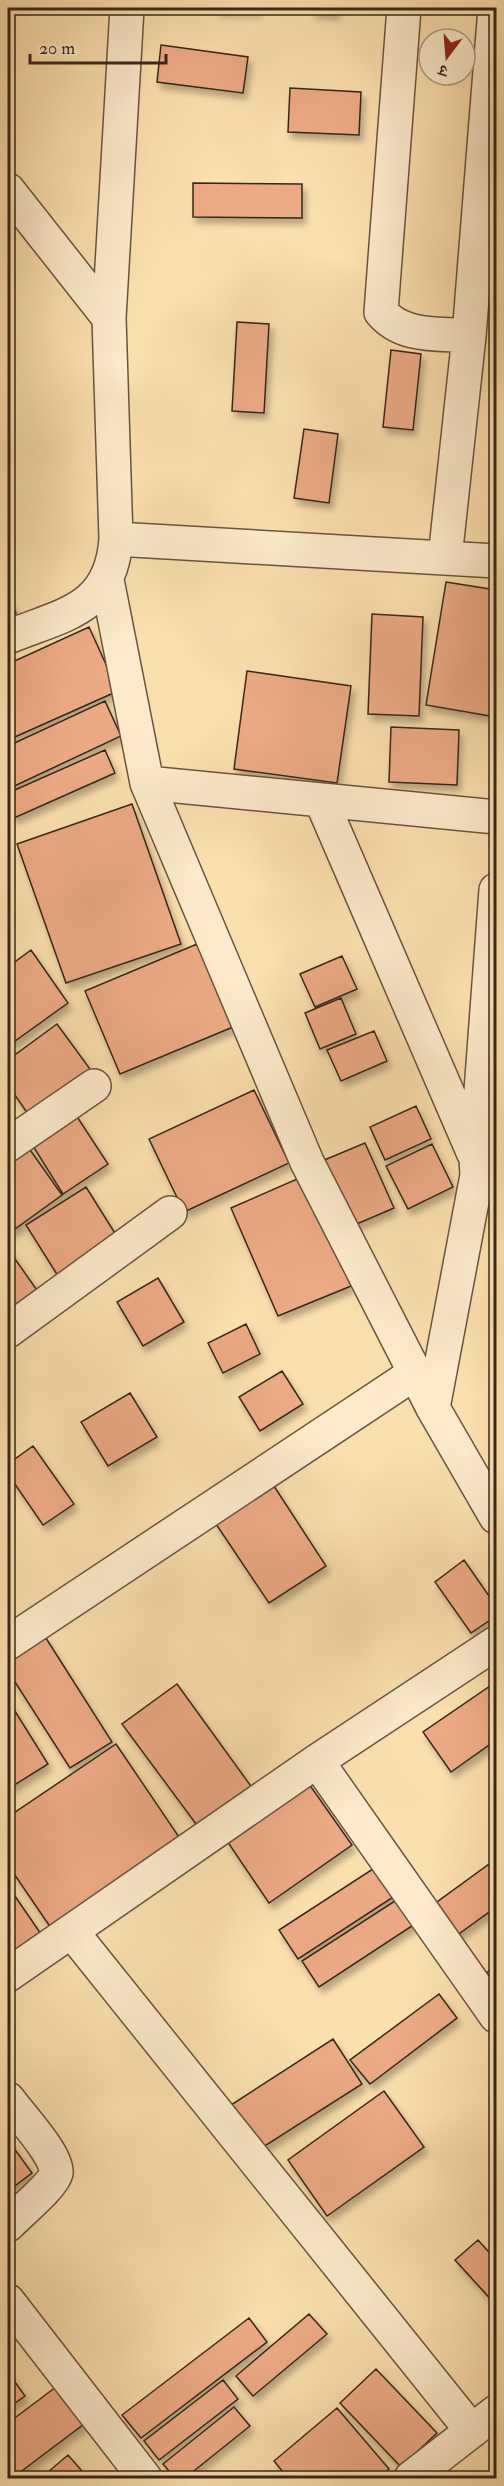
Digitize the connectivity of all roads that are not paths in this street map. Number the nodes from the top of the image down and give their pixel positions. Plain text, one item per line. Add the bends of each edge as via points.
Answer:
1 (127, 8) edge
2 (404, 8) edge
3 (495, 8) edge
4 (8, 190) edge
5 (109, 318) junction
6 (469, 336) junction
7 (116, 539) junction
8 (445, 558) junction
9 (496, 561) edge
10 (107, 580) junction
11 (8, 637) edge
12 (147, 783) junction
13 (321, 800) junction
14 (496, 818) edge
15 (496, 890) edge
16 (94, 1086) dead end
17 (8, 1145) edge
18 (476, 1158) junction
19 (170, 1213) dead end
20 (8, 1331) edge
21 (415, 1373) junction
22 (433, 1408) junction
23 (496, 1517) edge
24 (8, 1643) edge
25 (496, 1643) edge
26 (317, 1761) junction
27 (72, 1932) junction
28 (8, 1975) edge
29 (496, 2016) edge
30 (8, 2099) edge
31 (8, 2225) edge
32 (8, 2301) edge
33 (484, 2422) edge
34 (145, 2478) edge
35 (411, 2478) edge

1 - 5 street
2 - 6 street via 381,312 391,324 407,331
3 - 6 street
4 - 5 street
5 - 7 street
6 - 8 street
7 - 8 street
7 - 10 street via 114,564
8 - 9 street
10 - 11 street via 98,594 82,606
10 - 12 street
12 - 13 street
12 - 21 street via 307,1162
13 - 14 street
13 - 18 street
15 - 18 street
16 - 17 street
18 - 22 street via 477,1175
19 - 20 street
21 - 22 street
21 - 24 street
22 - 23 street
25 - 26 street
26 - 27 street
26 - 29 street
27 - 28 street
27 - 33 street
30 - 31 street via 55,2160 56,2173
32 - 34 street
33 - 35 street

